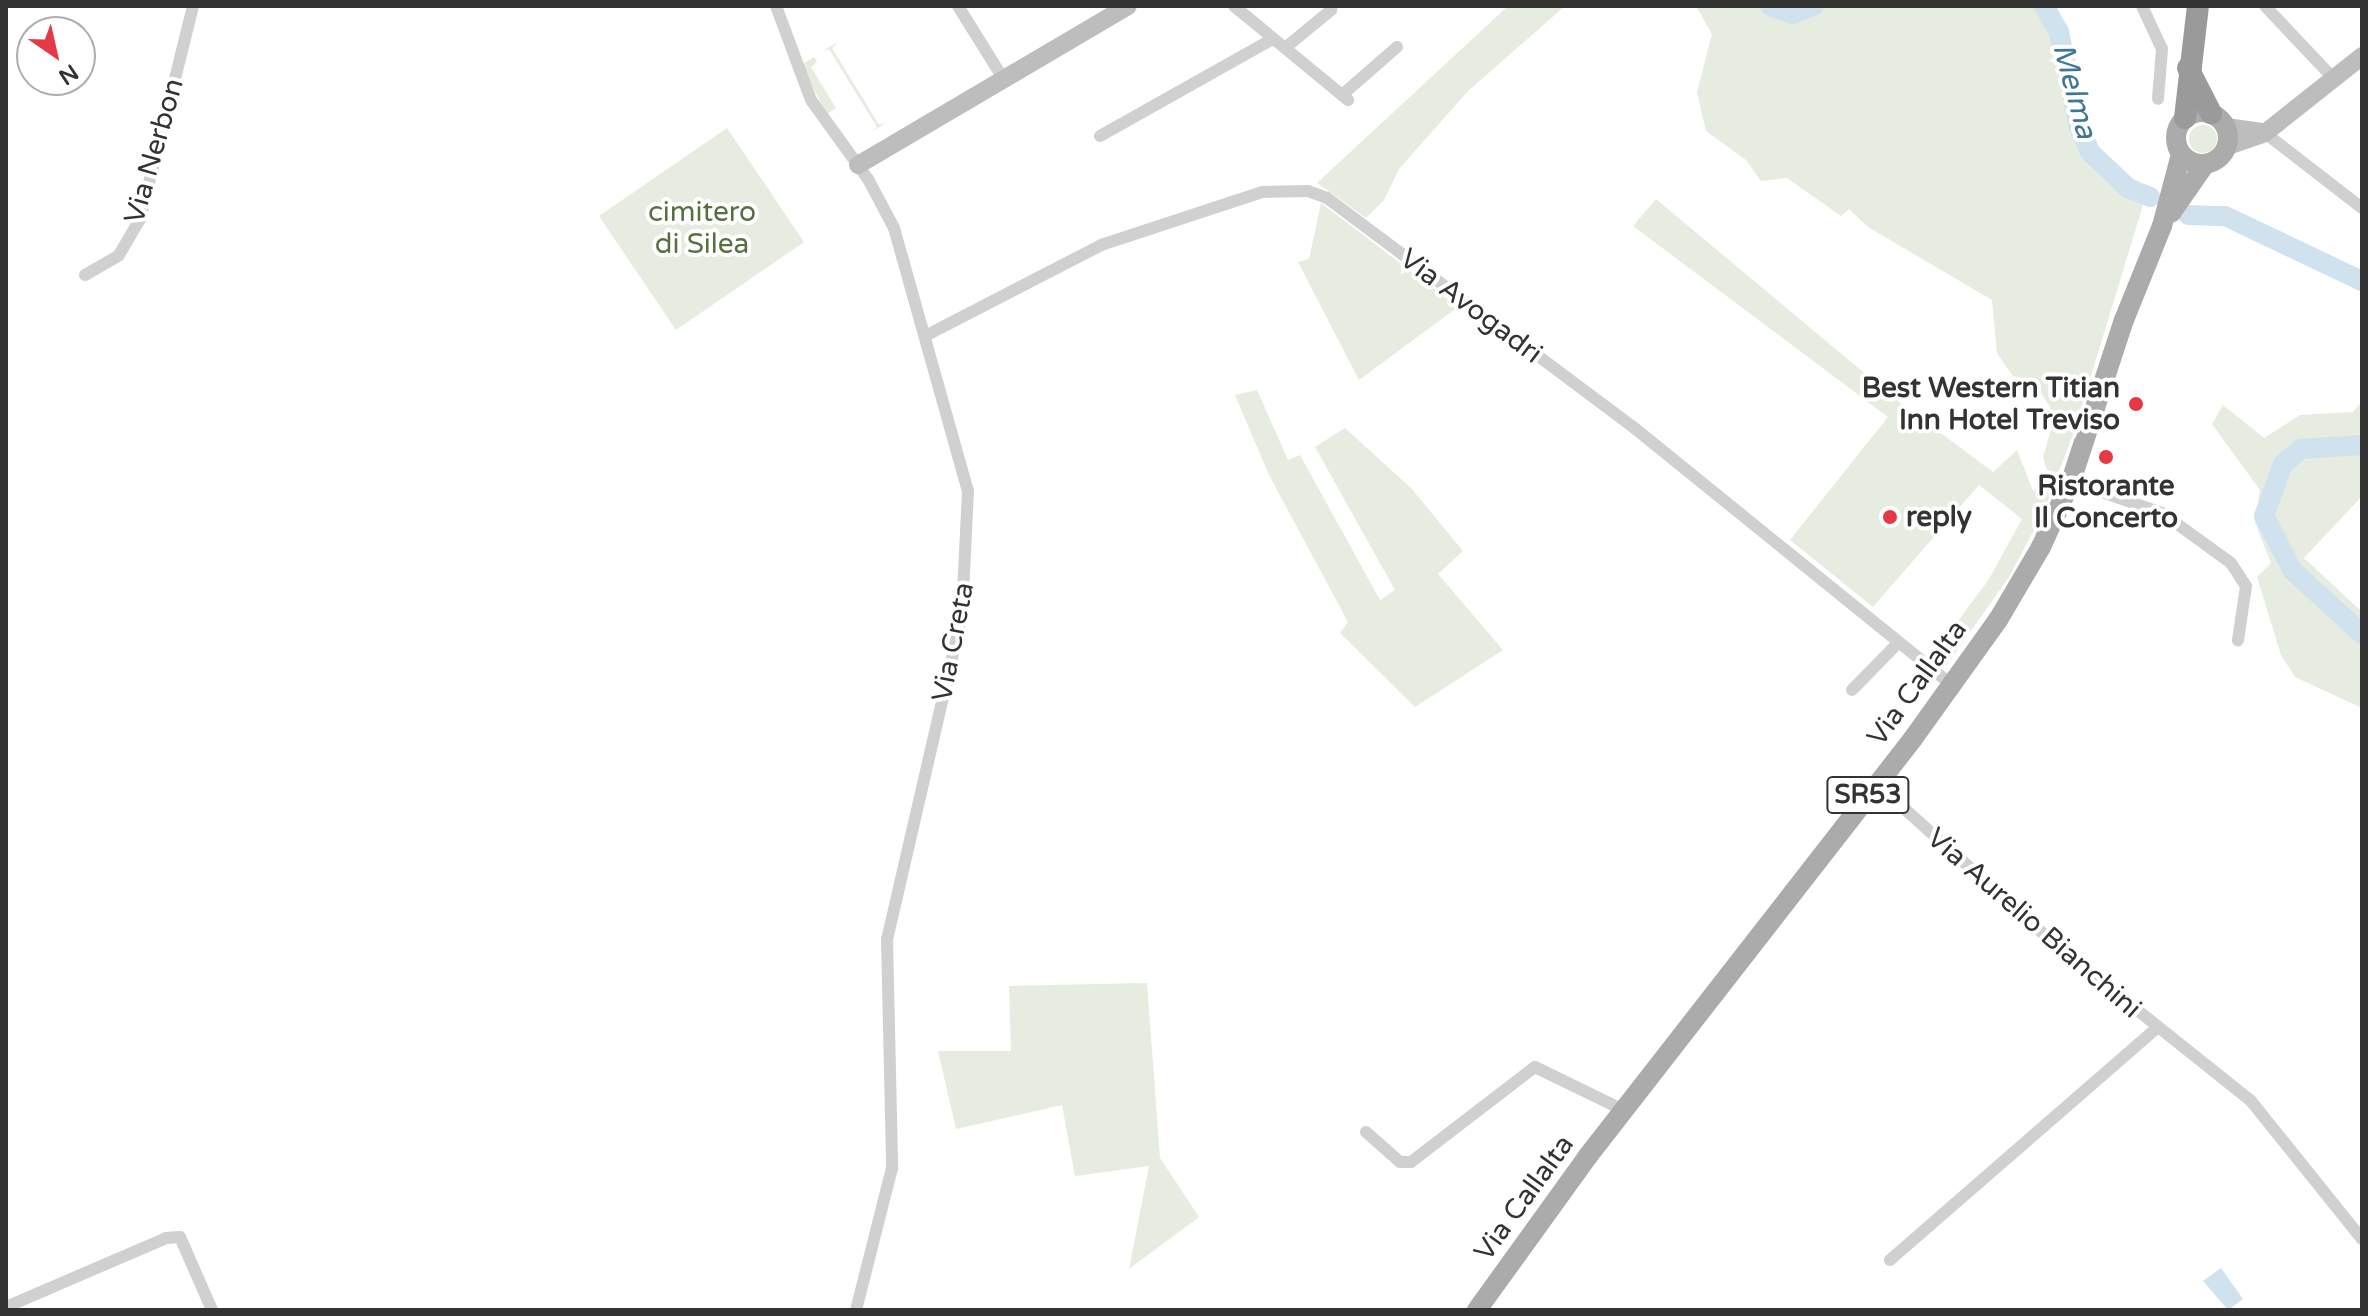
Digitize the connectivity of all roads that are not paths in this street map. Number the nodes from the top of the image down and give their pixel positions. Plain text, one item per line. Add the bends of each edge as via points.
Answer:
1 (193, 6) edge
2 (776, 6) edge
3 (958, 6) edge
4 (1128, 6) edge
5 (1234, 6) edge
6 (1330, 6) edge
7 (2142, 6) edge
8 (2198, 6) edge
9 (2265, 6) edge
10 (1273, 39) junction
11 (1397, 47) dead end
12 (1285, 48) junction
13 (2362, 56) edge
14 (2187, 67) junction
15 (2333, 78) junction
16 (1004, 80) junction
17 (2158, 99) dead end
18 (2185, 118) junction
19 (2222, 129) junction
20 (2265, 133) junction
21 (1100, 136) dead end
22 (2181, 154) junction
23 (2205, 164) junction
24 (858, 165) junction
25 (2362, 208) edge
26 (2162, 226) junction
27 (85, 275) dead end
28 (927, 335) junction
29 (2071, 481) junction
30 (2238, 640) dead end
31 (1899, 642) junction
32 (1952, 685) junction
33 (1852, 690) dead end
34 (1877, 784) junction
35 (2156, 1029) junction
36 (1623, 1110) junction
37 (1366, 1132) dead end
38 (2362, 1239) edge
39 (1890, 1260) dead end
40 (6, 1307) edge
41 (212, 1310) edge
42 (856, 1310) edge
43 (1477, 1310) edge

1 - 27 street, Via Nerbon via 140,219 119,255
2 - 24 street, Via Creta via 806,90
3 - 16 street
4 - 16 street
5 - 10 street
6 - 12 street
7 - 17 street via 2162,49
8 - 14 highway
9 - 15 street
10 - 12 street
10 - 21 street
11 - 12 street via 1345,98
13 - 15 street
14 - 18 highway
14 - 19 highway
15 - 20 street
16 - 24 street
18 - 19 main road
18 - 22 main road via 2176,134
19 - 20 street
19 - 23 main road via 2216,160
20 - 25 street
22 - 23 main road
22 - 26 main road, Via Callalta / SR53
23 - 26 main road, Via Callalta / SR53
24 - 28 street, Via Creta via 890,217
26 - 29 main road, Via Callalta / SR53 via 2124,320
28 - 31 street, Via Avogadri via 1101,245 1262,192 1308,191 1327,198 1632,426
28 - 42 street, Via Creta via 968,491 967,568 955,650 894,897 887,988 892,1168
29 - 30 street via 2162,513 2231,563 2246,586
29 - 32 main road, Via Callalta / SR53 via 2027,571
31 - 32 street, Via Avogadri
31 - 33 street
32 - 34 main road, Via Callalta / SR53
34 - 35 street, Via Aurelio Bianchini
34 - 36 main road, Via Callalta / SR53
35 - 38 street, Via Aurelio Bianchini via 2274,1124
35 - 39 street, Via Aurelio Bianchini
36 - 37 street via 1535,1067 1411,1162 1400,1162
36 - 43 main road, Via Callalta / SR53
40 - 41 street via 166,1238 180,1237

